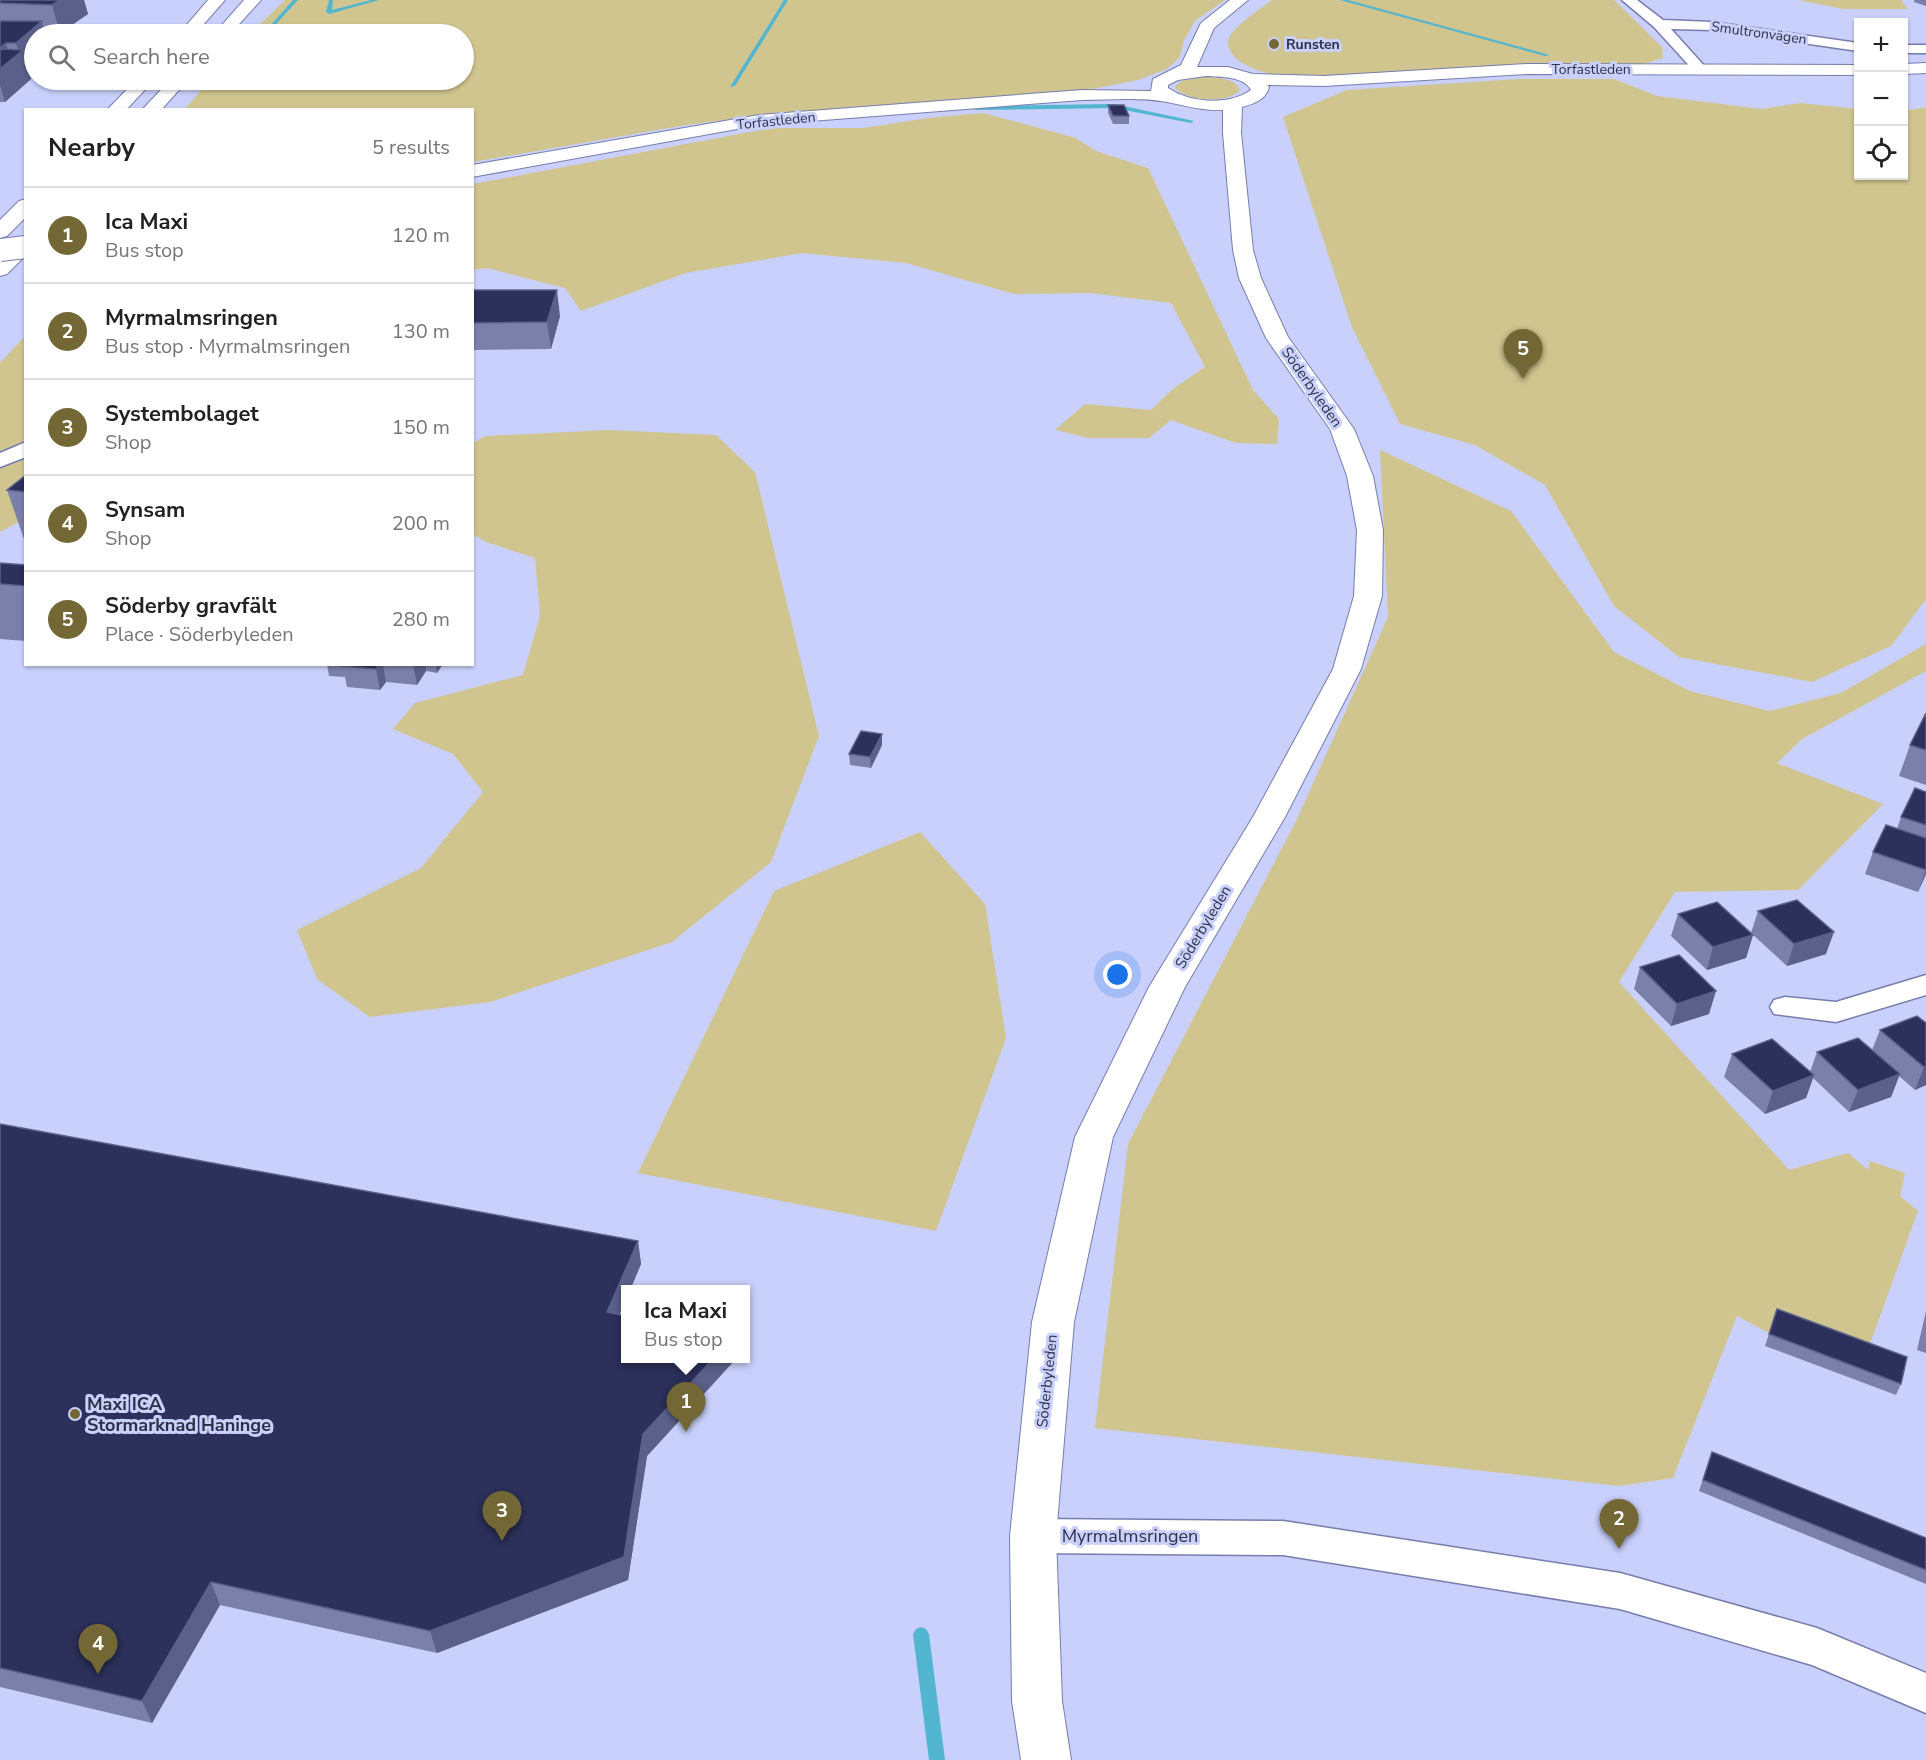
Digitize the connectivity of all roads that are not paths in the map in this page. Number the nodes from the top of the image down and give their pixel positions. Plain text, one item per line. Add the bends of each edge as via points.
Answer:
1 (204, 0) edge
2 (217, 0) edge
3 (1240, 0) edge
4 (1629, 0) edge
5 (253, 2) edge
6 (191, 24) edge
7 (194, 24) edge
8 (232, 24) edge
9 (1659, 24) junction
10 (1198, 42) junction
11 (1854, 46) edge
12 (1926, 49) edge
13 (1908, 50) edge
14 (1926, 68) edge
15 (1700, 69) junction
16 (1908, 69) edge
17 (1854, 70) edge
18 (1181, 73) junction
19 (1232, 74) junction
20 (1163, 79) junction
21 (1255, 86) junction
22 (135, 90) edge
23 (170, 90) edge
24 (1082, 95) junction
25 (1169, 97) junction
26 (1189, 103) junction
27 (118, 108) edge
28 (153, 108) edge
29 (1233, 118) junction
30 (474, 171) edge
31 (24, 207) edge
32 (0, 232) edge
33 (24, 245) edge
34 (24, 247) edge
35 (0, 250) edge
36 (0, 270) edge
37 (24, 449) edge
38 (0, 461) edge
39 (1926, 985) edge
40 (1785, 1007) dead end
41 (1033, 1536) junction
42 (1926, 1693) edge
43 (1046, 1760) edge

1 - 6 main road
2 - 7 main road
3 - 10 main road via 1207,26
4 - 9 street
5 - 8 main road
9 - 11 street, Smultronvägen via 1712,26
9 - 15 street
10 - 18 main road via 1188,68
10 - 19 main road via 1207,57
12 - 13 street
14 - 16 main road
15 - 17 main road, Torfastleden
15 - 21 main road, Torfastleden via 1528,69
18 - 19 main road, Torfastleden
18 - 20 main road, Torfastleden
19 - 21 main road
20 - 24 main road, Torfastleden
20 - 25 main road via 1159,90
21 - 29 main road
22 - 27 main road
23 - 28 main road
24 - 25 main road, Torfastleden
24 - 30 main road, Torfastleden via 759,120
25 - 26 main road, Torfastleden
26 - 29 main road
26 - 29 main road via 1216,120
29 - 41 main road, Söderbyleden via 1243,250 1250,278 1277,338 1342,429 1360,476 1370,530 1368,596 1347,669 1269,817 1167,987 1094,1137 1053,1322
31 - 32 main road
33 - 35 main road, bridge
34 - 36 main road
37 - 38 street
39 - 40 street via 1836,1012
41 - 42 street, Myrmalmsringen via 1283,1538 1620,1591 1817,1647
41 - 43 main road, Söderbyleden via 1037,1701

